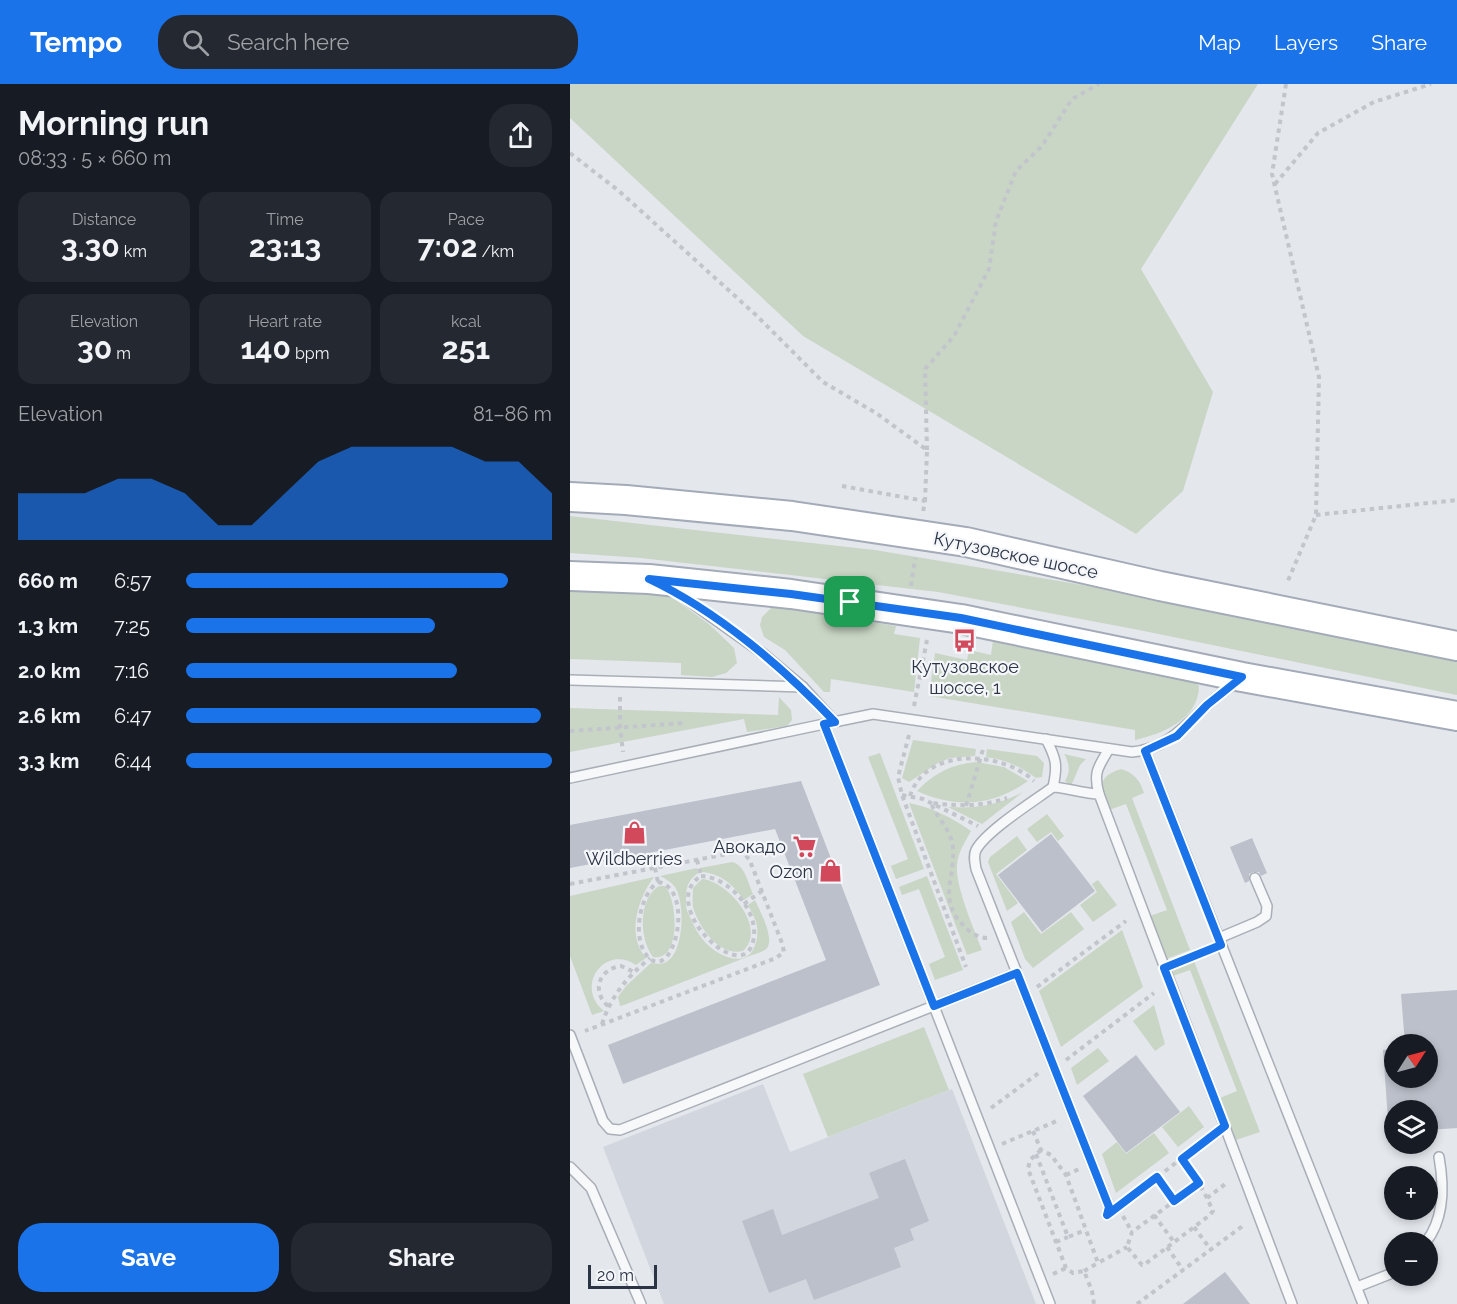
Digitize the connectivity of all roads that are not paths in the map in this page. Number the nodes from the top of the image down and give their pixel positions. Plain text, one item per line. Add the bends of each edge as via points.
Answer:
1 (570, 497) edge
2 (570, 576) edge
3 (649, 579) junction
4 (1457, 646) edge
5 (1242, 677) junction
6 (570, 680) edge
7 (802, 687) junction
8 (1457, 716) edge
9 (835, 722) junction
10 (824, 724) junction
11 (1046, 739) junction
12 (1110, 749) junction
13 (1145, 751) junction
14 (570, 778) edge
15 (1053, 787) junction
16 (1099, 795) junction
17 (1255, 878) dead end
18 (1220, 941) junction
19 (1017, 973) junction
20 (934, 1006) junction
21 (570, 1036) edge
22 (1439, 1157) dead end
23 (570, 1167) edge
24 (1107, 1215) dead end
25 (1432, 1232) edge
26 (1384, 1276) edge
27 (1356, 1287) junction
28 (640, 1304) edge
29 (1050, 1304) edge
30 (1292, 1304) edge
31 (1363, 1304) edge

1 - 4 main road, Кутузовское шоссе via 792,516 966,542
2 - 3 main road
3 - 5 main road via 961,618
3 - 7 lane via 677,592 765,655
5 - 8 main road
5 - 13 lane via 1177,736
6 - 7 lane
7 - 9 lane
9 - 10 lane
9 - 11 lane via 873,714
10 - 14 lane
10 - 20 lane
11 - 12 lane
11 - 15 lane via 1055,757
12 - 13 lane
12 - 16 lane via 1095,780
13 - 18 lane
15 - 16 lane
15 - 19 lane via 987,836 974,858
16 - 30 lane
17 - 18 lane via 1267,906 1266,916
18 - 27 lane
19 - 20 lane
19 - 24 lane via 1057,1063 1072,1114 1109,1207
20 - 21 lane via 620,1130 610,1130 603,1121
20 - 29 lane
22 - 25 lane via 1443,1180 1440,1209
23 - 28 lane via 591,1188
26 - 27 lane
27 - 31 lane

